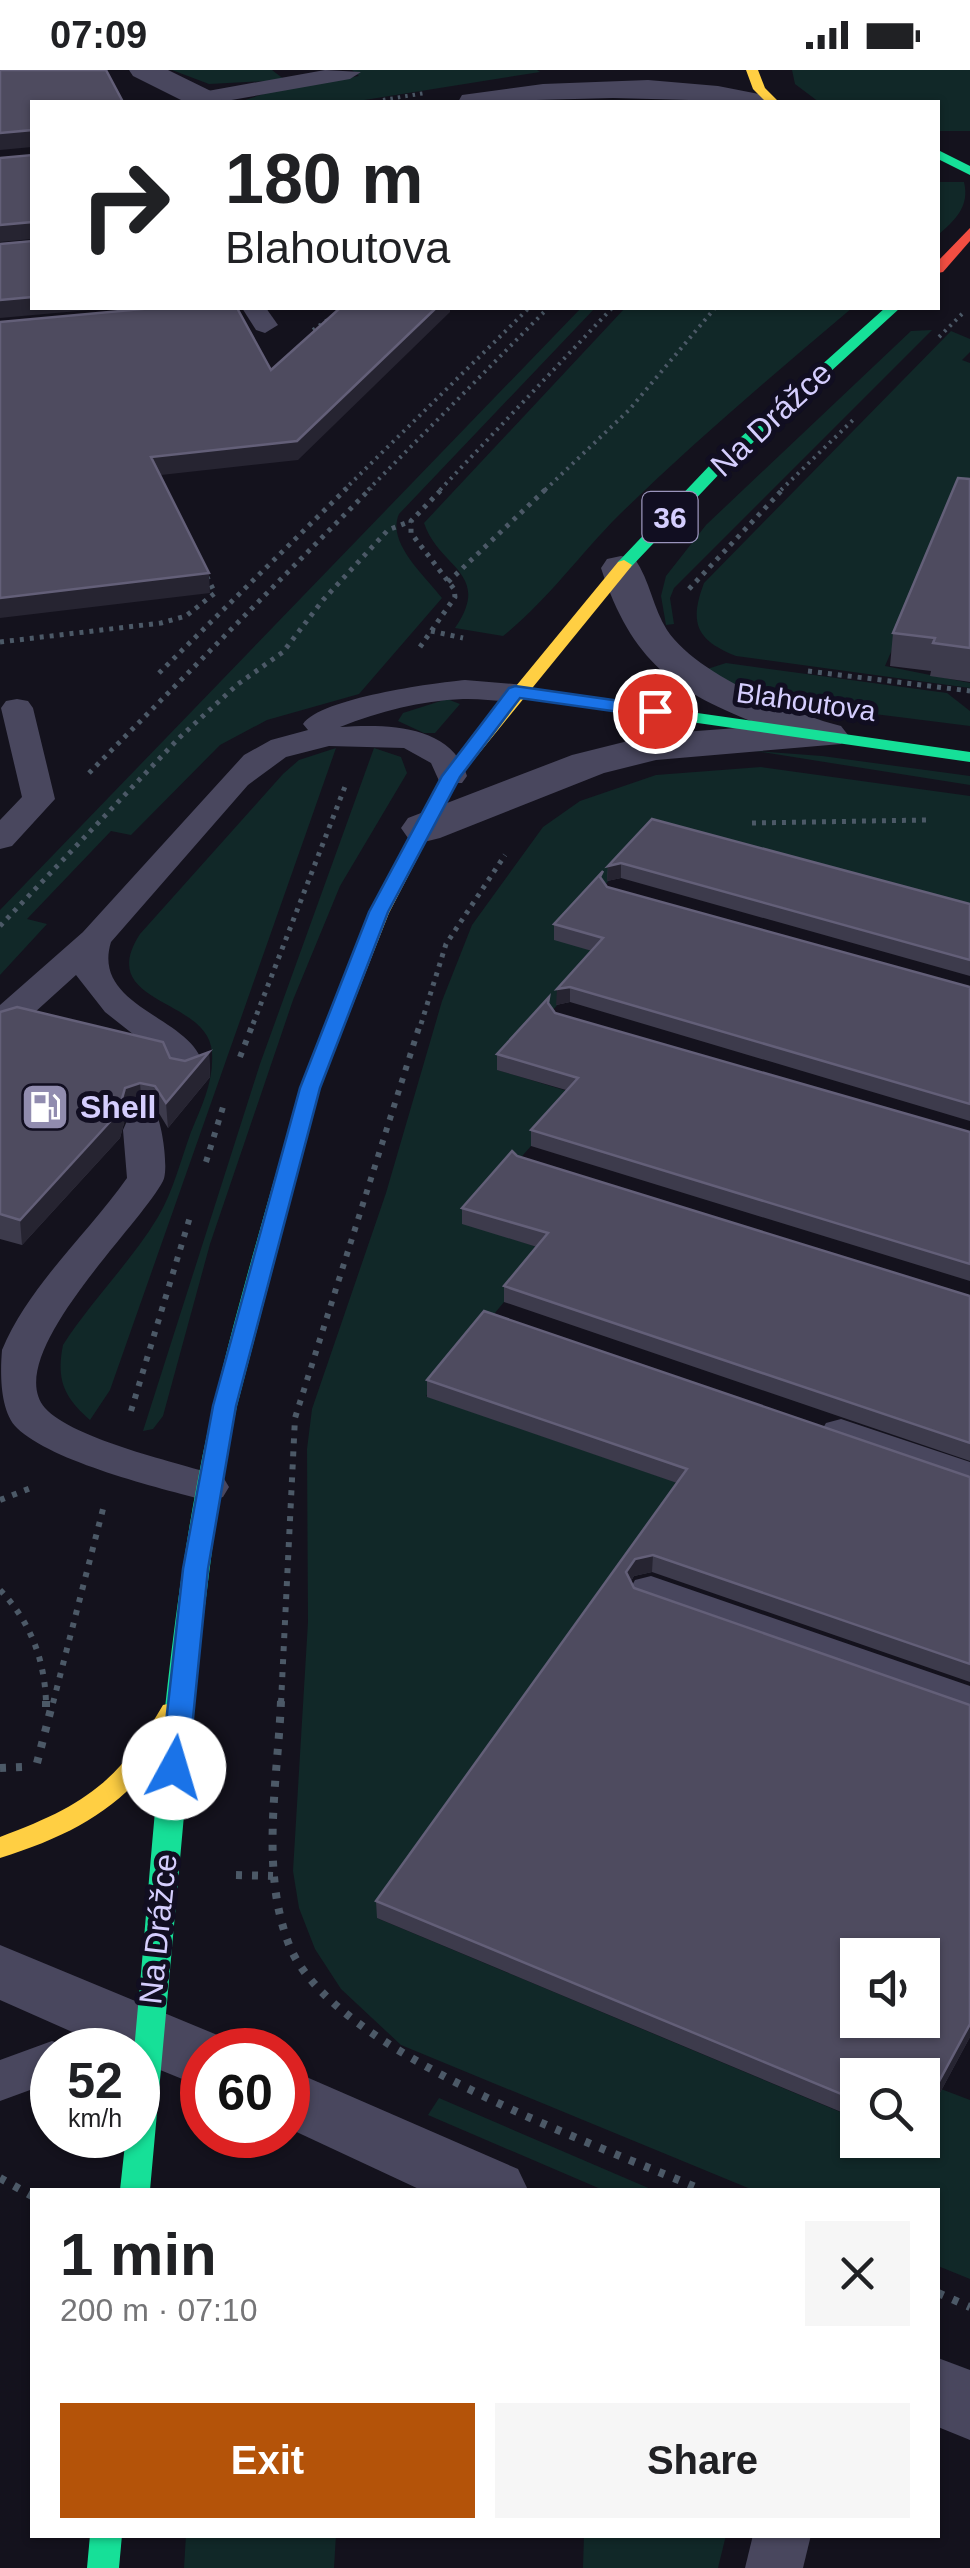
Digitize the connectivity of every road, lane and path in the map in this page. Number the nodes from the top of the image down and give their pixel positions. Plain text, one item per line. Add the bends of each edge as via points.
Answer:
1 (144, 70) edge
2 (654, 70) edge
3 (752, 70) edge
4 (350, 72) edge
5 (203, 100) edge
6 (210, 100) edge
7 (482, 100) edge
8 (491, 100) edge
9 (741, 100) edge
10 (771, 100) edge
11 (940, 146) edge
12 (970, 147) edge
13 (940, 155) edge
14 (970, 171) edge
15 (970, 232) edge
16 (970, 248) edge
17 (940, 268) edge
18 (940, 269) edge
19 (969, 307) edge
20 (527, 310) edge
21 (546, 310) edge
22 (610, 310) edge
23 (713, 310) edge
24 (891, 310) edge
25 (926, 349) dead end
26 (855, 418) dead end
27 (411, 521) junction
28 (200, 562) edge
29 (621, 568) junction
30 (448, 582) junction
31 (0, 642) edge
32 (664, 657) junction
33 (410, 660) dead end
34 (798, 670) dead end
35 (159, 673) dead end
36 (952, 688) junction
37 (970, 691) edge
38 (515, 692) junction
39 (970, 702) edge
40 (18, 708) dead end
41 (826, 735) junction
42 (261, 756) junction
43 (970, 757) edge
44 (452, 776) junction
45 (82, 780) dead end
46 (927, 820) dead end
47 (752, 823) dead end
48 (424, 828) junction
49 (0, 839) edge
50 (514, 842) dead end
51 (0, 926) edge
52 (94, 939) junction
53 (0, 1024) edge
54 (186, 1071) edge
55 (143, 1122) dead end
56 (0, 1416) edge
57 (802, 1420) edge
58 (66, 1438) junction
59 (970, 1477) edge
60 (208, 1487) junction
61 (0, 1590) edge
62 (650, 1591) edge
63 (185, 1661) junction
64 (970, 1703) edge
65 (46, 1726) dead end
66 (36, 1767) dead end
67 (0, 1768) edge
68 (0, 1848) edge
69 (0, 1971) edge
70 (110, 2028) edge
71 (150, 2028) edge
72 (30, 2070) edge
73 (0, 2081) edge
74 (310, 2108) edge
75 (138, 2158) edge
76 (0, 2178) edge
77 (135, 2188) edge
78 (488, 2188) edge
79 (697, 2188) edge
80 (30, 2195) edge
81 (940, 2294) edge
82 (970, 2307) edge
83 (940, 2393) edge
84 (970, 2406) edge
85 (106, 2538) edge
86 (781, 2538) edge
87 (103, 2568) edge
88 (774, 2568) edge

1 - 5 street
2 - 7 street
3 - 10 main road
4 - 6 lane
8 - 9 street via 616,88
11 - 12 main road
13 - 14 main road
15 - 17 main road
16 - 18 main road
19 - 25 path
20 - 35 path
21 - 45 path
22 - 27 path
23 - 30 path via 629,410
24 - 29 main road, Na Drážce / 36 via 718,466
26 - 32 path via 741,529 678,602 693,651
27 - 30 path via 411,533
27 - 51 path via 388,530 283,652 179,738
28 - 31 path via 215,593 186,616
29 - 32 street via 630,601
29 - 38 main road, Na Drážce / 36
30 - 33 path via 455,597
32 - 41 street via 717,694
34 - 36 path
36 - 37 path
36 - 39 path
38 - 41 main road, Blahoutova
38 - 42 lane via 464,687 380,704 306,730
38 - 44 main road, Na Drážce / 36
40 - 49 lane via 39,799
41 - 43 main road, Blahoutova
41 - 48 street via 656,747 588,764
42 - 44 lane via 318,737 377,735 428,748 446,760
42 - 52 lane
44 - 48 main road, Na Drážce / 36
46 - 47 path
48 - 60 main road, Na Drážce / 36 via 379,912 310,1088
50 - 79 path via 446,944 294,1418 273,1876 288,1944 326,2000 422,2068
52 - 53 lane
52 - 54 lane via 92,975 185,1057
55 - 58 lane via 146,1178 19,1356 20,1407
56 - 58 lane
57 - 59 lane
58 - 60 lane
60 - 63 main road, Na Drážce / 36
61 - 65 path via 35,1642
62 - 64 lane
63 - 68 main road via 168,1724 131,1780 95,1809
63 - 71 main road, Na Drážce / 36
66 - 67 path
69 - 70 street
72 - 73 lane
74 - 78 street
75 - 77 main road, Na Drážce / 36
76 - 80 path
81 - 82 path
83 - 84 street
85 - 87 main road
86 - 88 lane

